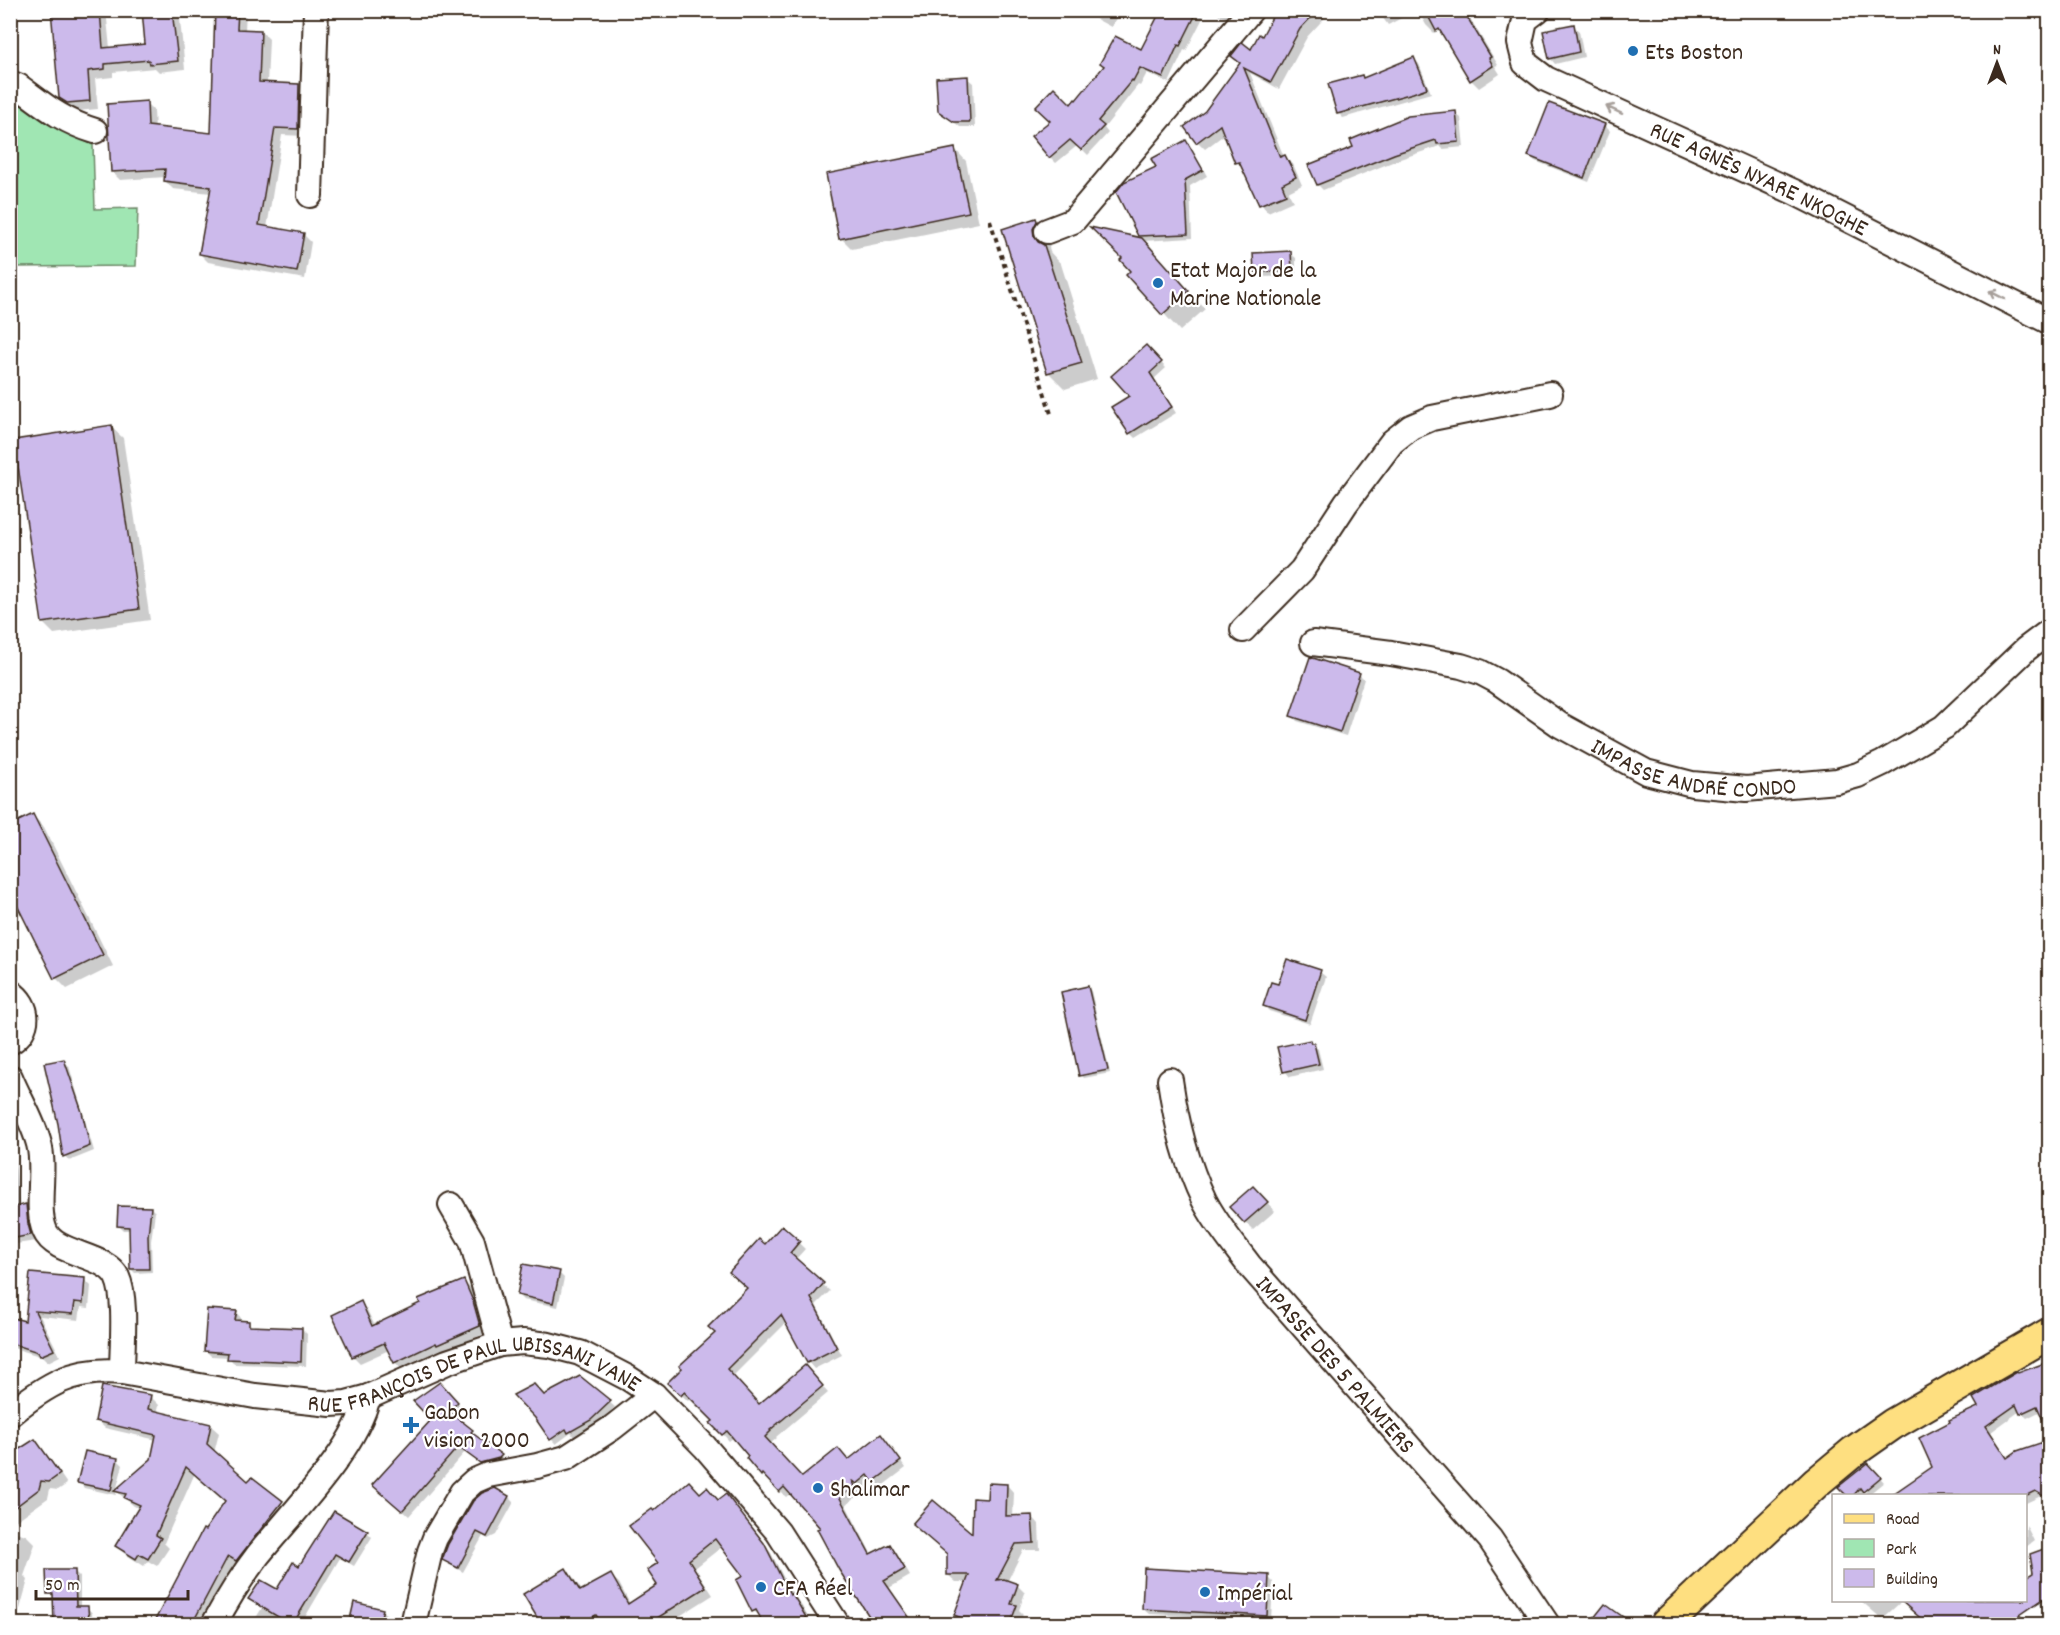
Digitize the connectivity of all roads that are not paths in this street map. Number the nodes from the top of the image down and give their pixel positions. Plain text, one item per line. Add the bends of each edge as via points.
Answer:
1 (316, 10) edge
2 (1251, 10) edge
3 (1538, 10) edge
4 (10, 83) edge
5 (95, 131) dead end
6 (310, 195) dead end
7 (1047, 231) dead end
8 (2049, 322) edge
9 (1550, 394) dead end
10 (1243, 630) dead end
11 (2049, 631) edge
12 (1313, 643) dead end
13 (10, 992) edge
14 (10, 1042) edge
15 (10, 1077) edge
16 (1170, 1080) dead end
17 (451, 1205) dead end
18 (2049, 1333) edge
19 (500, 1344) junction
20 (122, 1372) junction
21 (654, 1395) junction
22 (369, 1397) junction
23 (10, 1414) edge
24 (214, 1624) edge
25 (413, 1624) edge
26 (837, 1624) edge
27 (1547, 1624) edge
28 (1666, 1624) edge

1 - 6 street
2 - 7 street via 1073,221
8 -> 3 street, RUE AGNÈS NYARE NKOGHE via 1794,192 1546,79 1525,63 1520,43 1525,20
4 - 5 street via 60,117
9 - 10 street via 1432,418 1411,427 1392,442 1302,570
11 - 12 street, IMPASSE ANDRÉ CONDO via 1944,727 1883,763 1837,781 1746,789 1692,784 1646,772 1560,725 1480,672 1391,653
13 - 14 street via 23,1004 26,1022
15 - 20 street via 39,1144 45,1233 58,1244 116,1274 121,1291
16 - 27 street, IMPASSE DES 5 PALMIERS via 1183,1145 1201,1194 1219,1225 1249,1265 1490,1539
17 - 19 street via 471,1240
18 - 28 main road via 1852,1452
19 - 21 street, RUE FRANÇOIS DE PAUL UBISSANI VANE via 523,1342 580,1353
19 - 22 street, RUE FRANÇOIS DE PAUL UBISSANI VANE via 447,1362
20 - 22 street, RUE FRANÇOIS DE PAUL UBISSANI VANE via 310,1403 346,1403
20 - 23 street, RUE FRANÇOIS DE PAUL UBISSANI VANE via 64,1378
21 - 25 street via 566,1458 474,1480 462,1492 435,1538
21 - 26 street, RUE FRANÇOIS DE PAUL UBISSANI VANE via 765,1515
22 - 24 street via 341,1452 244,1573

